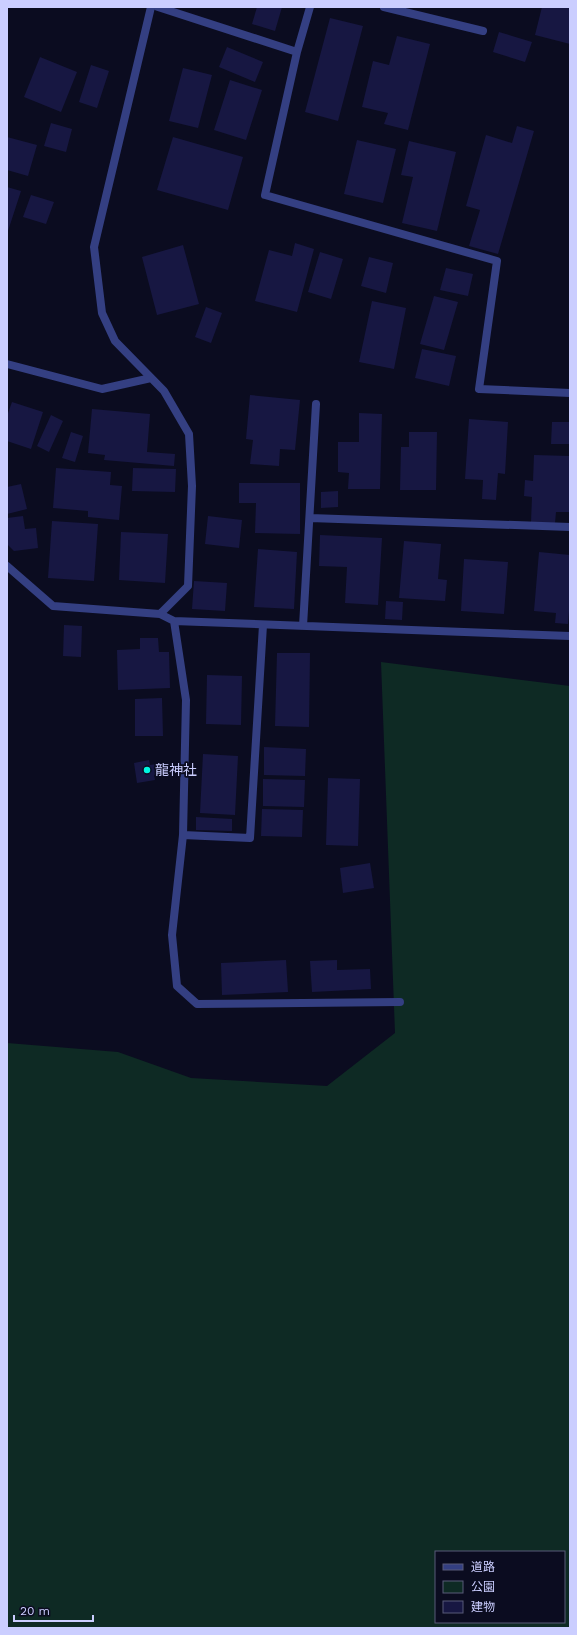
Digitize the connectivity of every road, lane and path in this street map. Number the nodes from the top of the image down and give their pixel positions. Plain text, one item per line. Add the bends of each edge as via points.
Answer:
1 (151, 7) edge
2 (158, 7) edge
3 (310, 7) edge
4 (384, 7) edge
5 (483, 31) dead end
6 (297, 52) junction
7 (7, 364) edge
8 (151, 378) junction
9 (570, 393) edge
10 (316, 404) dead end
11 (310, 518) junction
12 (570, 527) edge
13 (7, 566) edge
14 (160, 614) junction
15 (174, 621) junction
16 (263, 625) junction
17 (303, 626) junction
18 (570, 636) edge
19 (183, 835) junction
20 (400, 1002) dead end

1 - 8 street via 94,247 102,313 115,341
2 - 6 street
3 - 6 street
4 - 5 street
6 - 9 street via 265,195 497,262 479,389
7 - 8 street via 102,389
8 - 14 street via 164,391 189,434 192,486 188,586
10 - 11 street
11 - 12 street
11 - 17 street
13 - 14 street via 53,606
14 - 15 street
15 - 16 street
15 - 19 street via 186,700
16 - 17 street
16 - 19 street via 250,838
17 - 18 street
19 - 20 street via 172,935 177,986 197,1004

